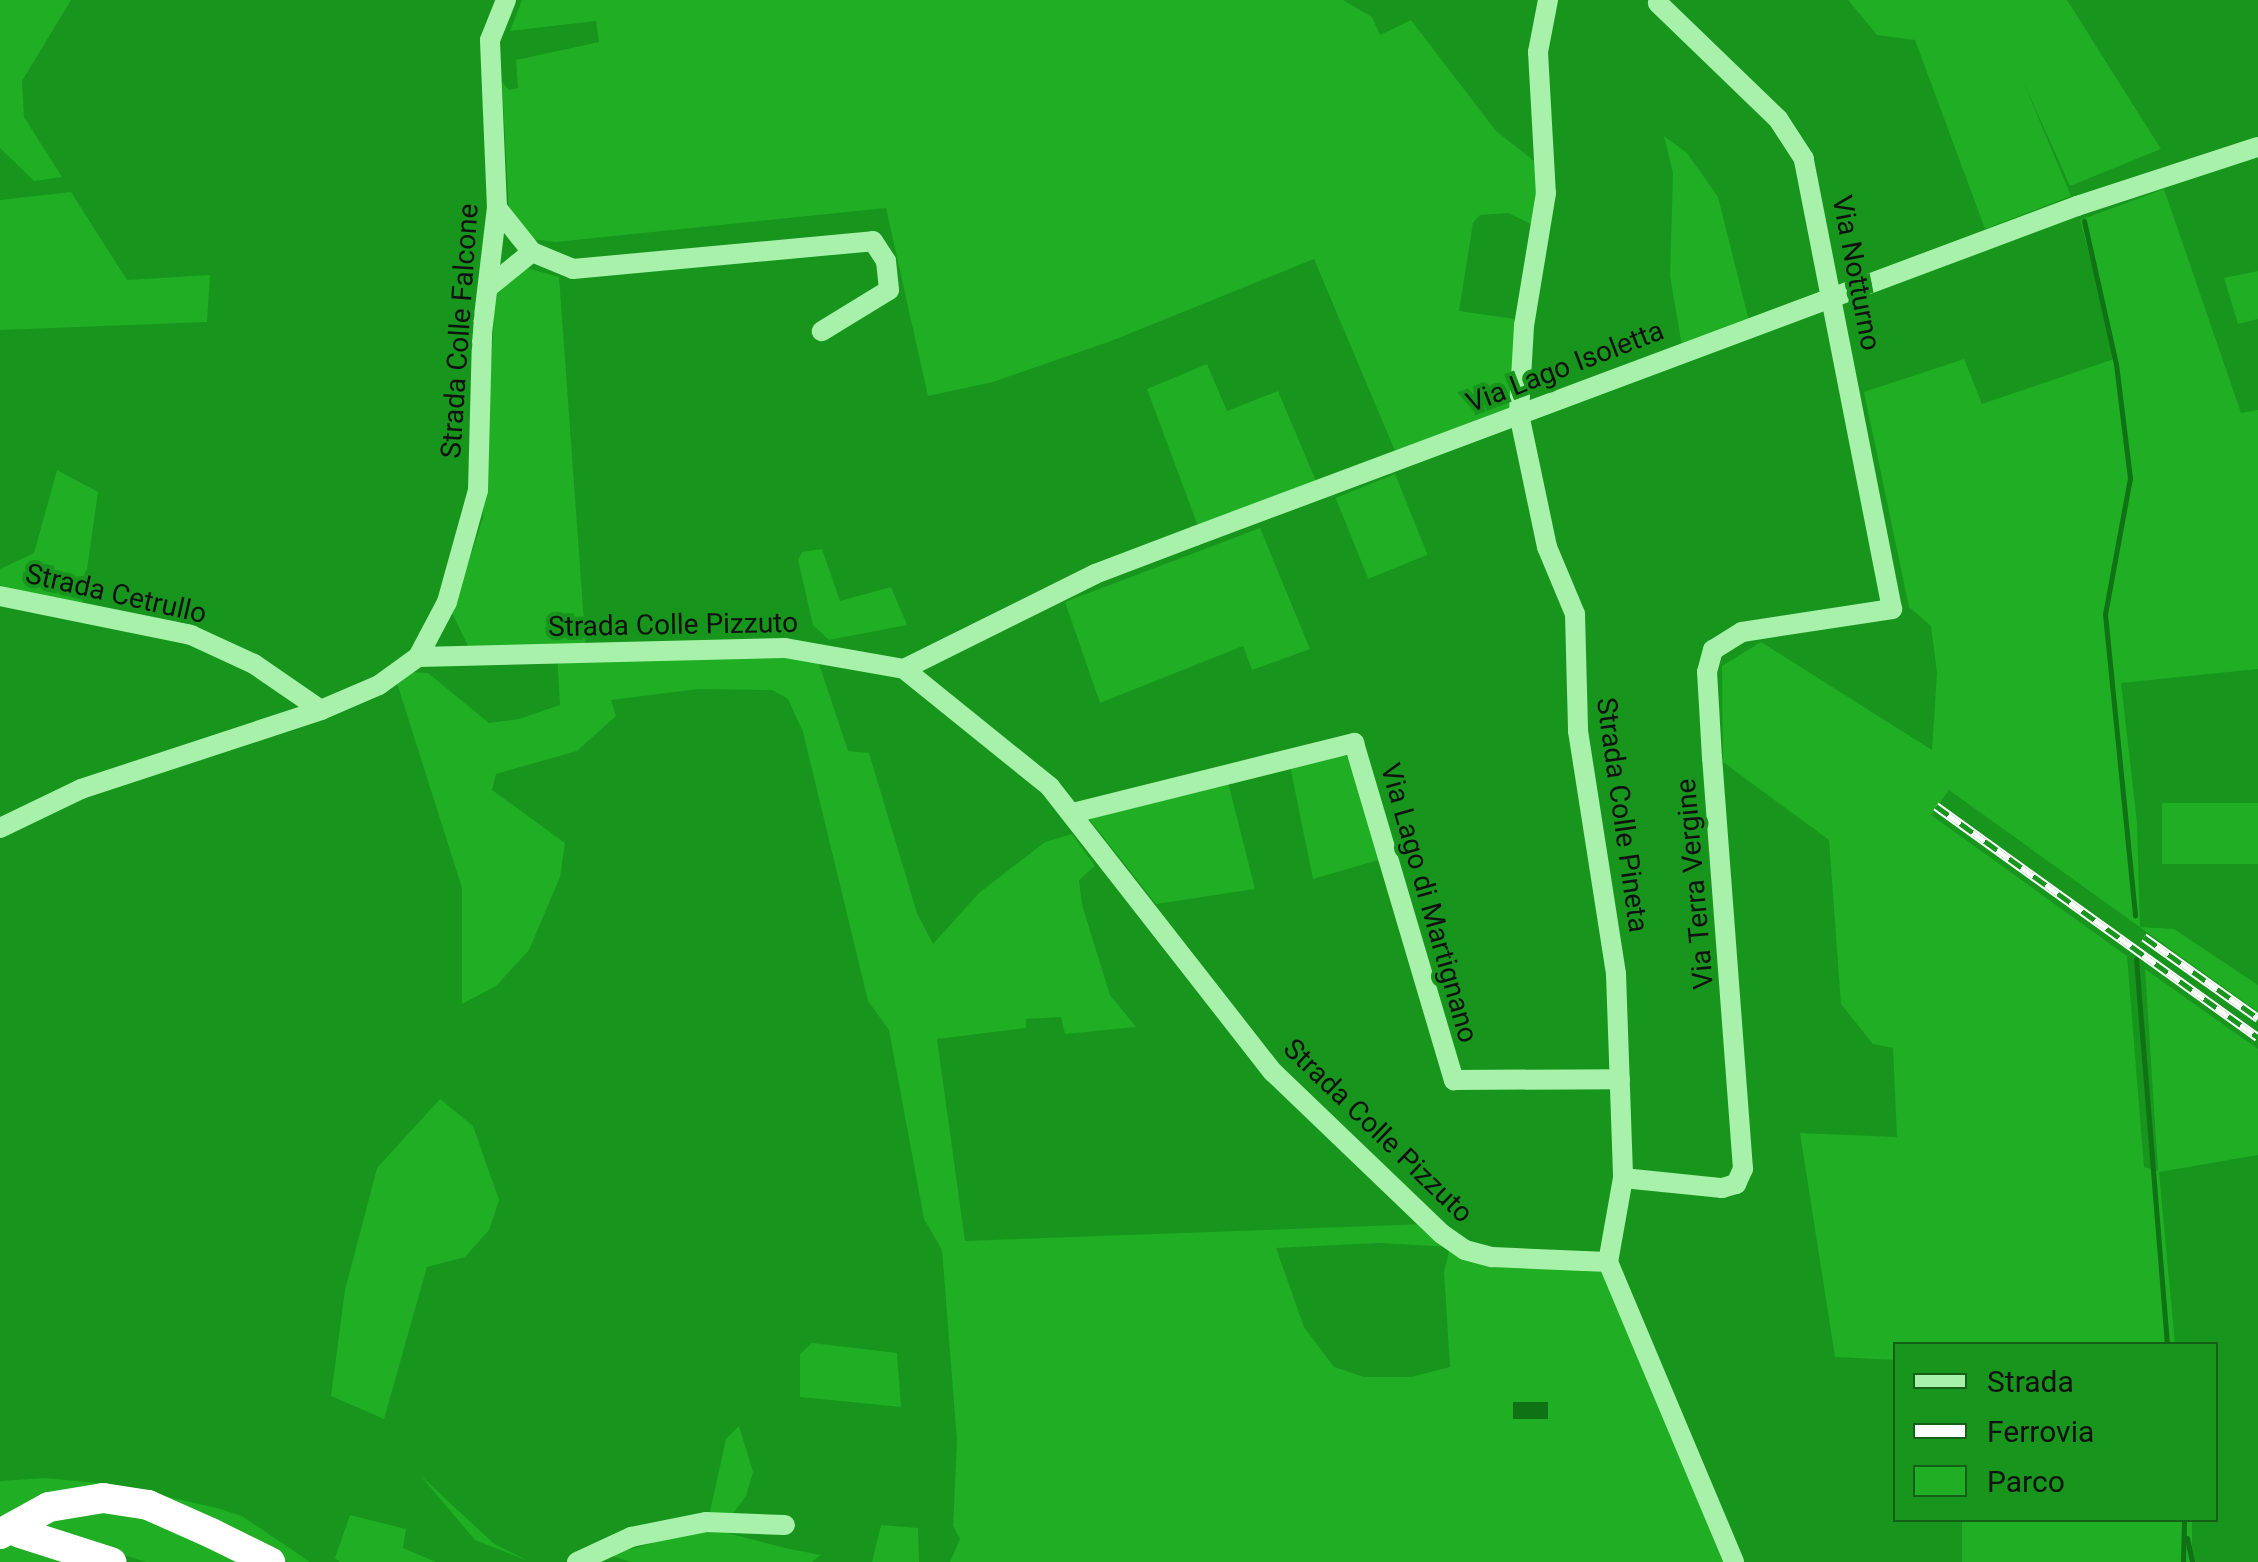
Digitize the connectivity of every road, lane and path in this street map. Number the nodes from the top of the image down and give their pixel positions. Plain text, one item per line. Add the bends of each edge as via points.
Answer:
1 (506, 0) edge
2 (1548, 0) edge
3 (1658, 3) dead end
4 (2258, 147) edge
5 (497, 208) junction
6 (532, 252) junction
7 (490, 286) junction
8 (1833, 297) junction
9 (822, 331) dead end
10 (1519, 414) junction
11 (0, 596) edge
12 (1892, 608) joint
13 (418, 656) junction
14 (904, 668) junction
15 (322, 710) junction
16 (1072, 812) junction
17 (0, 828) edge
18 (1620, 1079) junction
19 (1623, 1178) junction
20 (1608, 1262) junction
21 (785, 1525) dead end
22 (10, 1533) edge
23 (112, 1562) edge
24 (270, 1562) edge
25 (577, 1562) edge
26 (1734, 1562) edge

1 - 5 street, Strada Colle Falcone via 489,62
2 - 10 street, Strada Colle Pineta via 1538,52 1546,193 1524,326
3 - 8 street, Via Notturno via 1798,145
4 - 8 street, Via Lago Isoletta
5 - 6 street
5 - 7 street, Strada Colle Falcone
6 - 7 street
6 - 9 street via 574,269 873,241 886,260 889,290
7 - 13 street, Strada Colle Falcone via 482,333 478,490 447,602
8 - 10 street, Via Lago Isoletta
8 - 12 street, Via Notturno
10 - 14 street, Via Lago Isoletta via 1096,574
10 - 18 street, Strada Colle Pineta via 1547,547 1575,614 1578,731 1616,974
11 - 15 street, Strada Cetrullo via 190,635 254,664
12 - 19 street, Via Terra Vergine via 1742,632 1713,650 1712,758 1743,1170 1736,1184 1722,1188
13 - 14 street, Strada Colle Pizzuto via 785,648
13 - 15 street via 378,685
14 - 16 street, Strada Colle Pizzuto
15 - 17 street via 81,789
16 - 18 street, Via Lago di Martignano via 1354,743 1454,1080 1467,1085
16 - 20 street, Strada Colle Pizzuto via 1273,1072 1442,1234 1464,1250 1492,1257
18 - 19 street, Strada Colle Pineta
19 - 20 street, Strada Colle Pineta
20 - 26 street
21 - 25 street via 706,1522 631,1537
22 - 23 highway
22 - 24 highway, bridge via 49,1507 103,1498 148,1505

